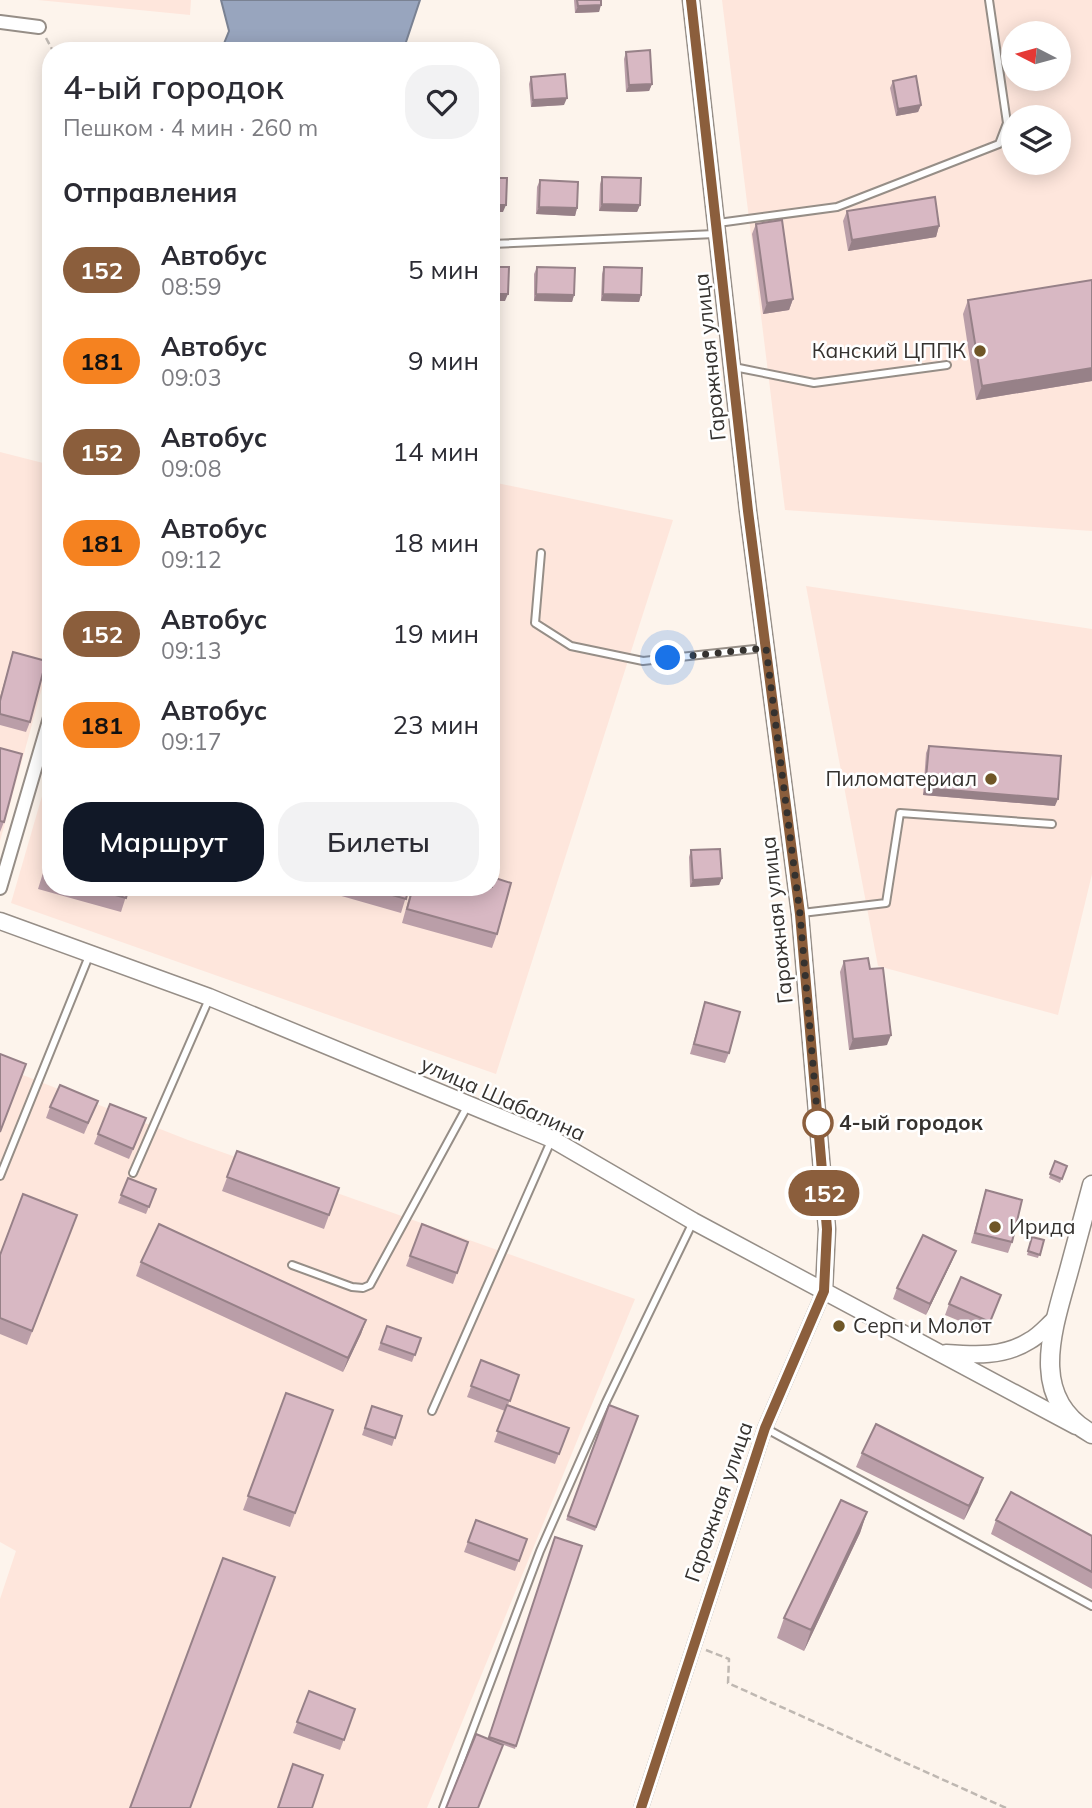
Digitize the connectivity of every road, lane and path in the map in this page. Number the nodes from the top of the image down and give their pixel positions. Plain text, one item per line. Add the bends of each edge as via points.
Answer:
1 (691, 0) edge
2 (989, 0) edge
3 (0, 22) edge
4 (40, 27) dead end
5 (717, 228) junction
6 (500, 243) edge
7 (947, 365) dead end
8 (732, 367) junction
9 (541, 553) dead end
10 (766, 648) junction
11 (42, 745) edge
12 (1052, 824) dead end
13 (0, 888) edge
14 (800, 914) junction
15 (0, 921) edge
16 (89, 954) junction
17 (209, 997) junction
18 (468, 1104) junction
19 (552, 1139) junction
20 (134, 1173) dead end
21 (0, 1175) edge
22 (1092, 1185) edge
23 (1088, 1215) edge
24 (694, 1220) junction
25 (292, 1265) dead end
26 (824, 1291) junction
27 (1055, 1319) junction
28 (938, 1352) junction
29 (432, 1411) dead end
30 (765, 1428) junction
31 (1084, 1430) edge
32 (1092, 1606) edge
33 (693, 1644) junction
34 (443, 1808) edge
35 (641, 1808) edge
36 (1006, 1808) edge

1 - 5 street, Гаражная улица
2 - 5 lane via 1007,123 999,144 837,207
3 - 4 street
5 - 6 lane
5 - 8 street, Гаражная улица
7 - 8 lane via 814,383
8 - 10 street, Гаражная улица
9 - 10 lane via 535,623 570,646 643,661
10 - 14 street, Гаражная улица
11 - 13 street
12 - 14 lane via 900,813 886,903
14 - 26 street, Гаражная улица via 827,1229
15 - 16 street, улица Шабалина
16 - 17 street, улица Шабалина
16 - 21 lane
17 - 18 street, улица Шабалина
17 - 20 lane
18 - 19 street, улица Шабалина
18 - 25 lane via 370,1285 352,1286
19 - 24 street, улица Шабалина
19 - 29 lane
22 - 23 main road
23 - 27 main road
24 - 26 street, улица Шабалина
24 - 34 lane via 540,1551
26 - 28 street, улица Шабалина
26 - 30 street, Гаражная улица
27 - 28 street via 1029,1342 999,1354
27 - 31 main road via 1049,1355 1051,1383 1060,1406
28 - 31 street, улица Шабалина
30 - 32 lane
30 - 33 street, Гаражная улица
33 - 35 street, Гаражная улица
33 - 36 path via 729,1659 728,1683

